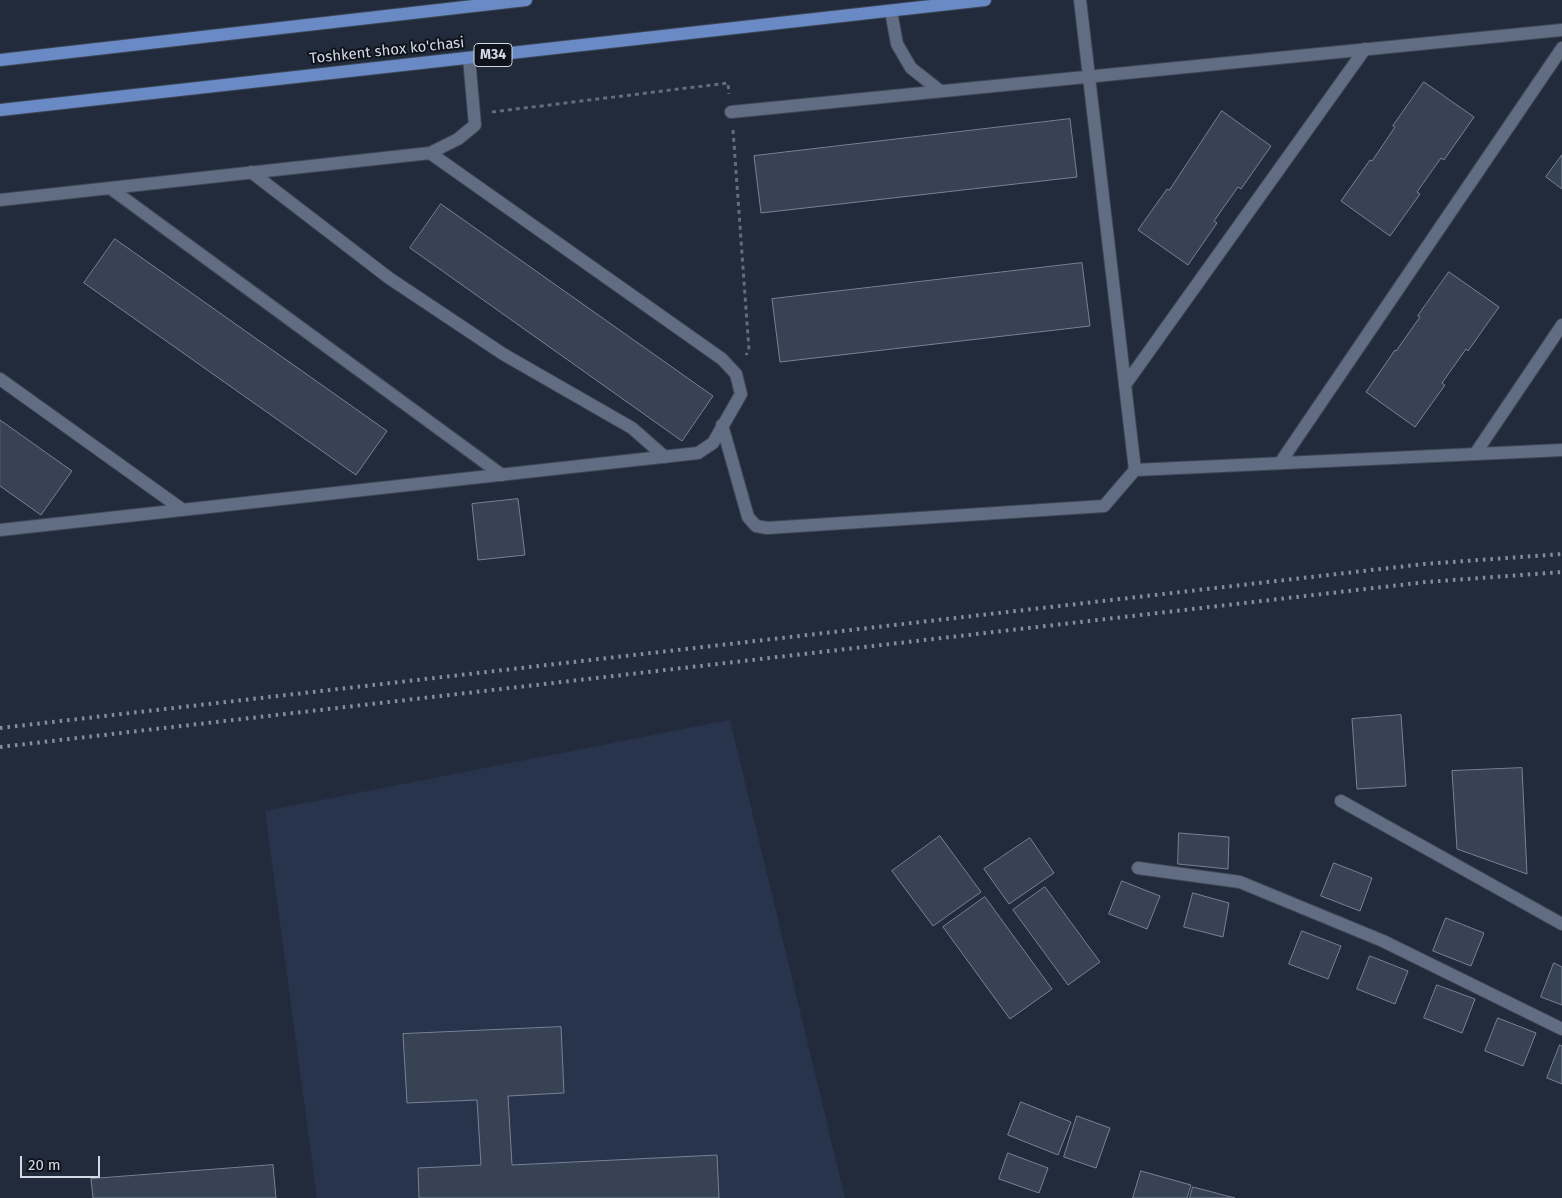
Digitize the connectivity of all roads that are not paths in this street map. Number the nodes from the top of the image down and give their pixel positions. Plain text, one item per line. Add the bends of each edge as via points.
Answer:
1 (526, 0) edge
2 (985, 0) edge
3 (1080, 0) edge
4 (891, 10) junction
5 (1562, 30) edge
6 (1562, 48) edge
7 (1365, 49) junction
8 (469, 58) junction
9 (0, 60) edge
10 (1089, 77) junction
11 (939, 90) junction
12 (0, 110) edge
13 (731, 112) road end
14 (430, 153) junction
15 (250, 172) junction
16 (110, 188) junction
17 (0, 200) edge
18 (1562, 325) edge
19 (0, 379) edge
20 (1125, 385) junction
21 (722, 426) junction
22 (1562, 450) edge
23 (1476, 454) junction
24 (665, 457) junction
25 (1280, 463) junction
26 (1135, 470) junction
27 (502, 474) junction
28 (183, 510) junction
29 (0, 530) edge
30 (1341, 801) dead end
31 (1138, 868) dead end
32 (1562, 924) edge
33 (1562, 1029) edge

1 - 9 main road
2 - 4 main road, Toshkent shox ko'chasi / M34
3 - 10 street
4 - 8 main road, Toshkent shox ko'chasi / M34
4 - 11 street via 897,44 911,68
5 - 7 street
6 - 25 street
7 - 10 street
7 - 20 street
8 - 12 main road, Toshkent shox ko'chasi / M34
8 - 14 street via 475,125 458,139
10 - 11 street
10 - 20 street
11 - 13 street
14 - 15 street
14 - 21 street via 722,359 736,374 741,394
15 - 16 street
15 - 24 street via 389,278 503,354 632,428
16 - 17 street
16 - 27 street
18 - 23 street
19 - 28 street
20 - 26 street
21 - 24 street via 713,443 698,453
21 - 26 street via 748,517 756,526 767,528 1104,506
22 - 23 street
23 - 25 street
24 - 27 street
25 - 26 street
27 - 28 street
28 - 29 street
30 - 32 street
31 - 33 street via 1240,882 1383,941

